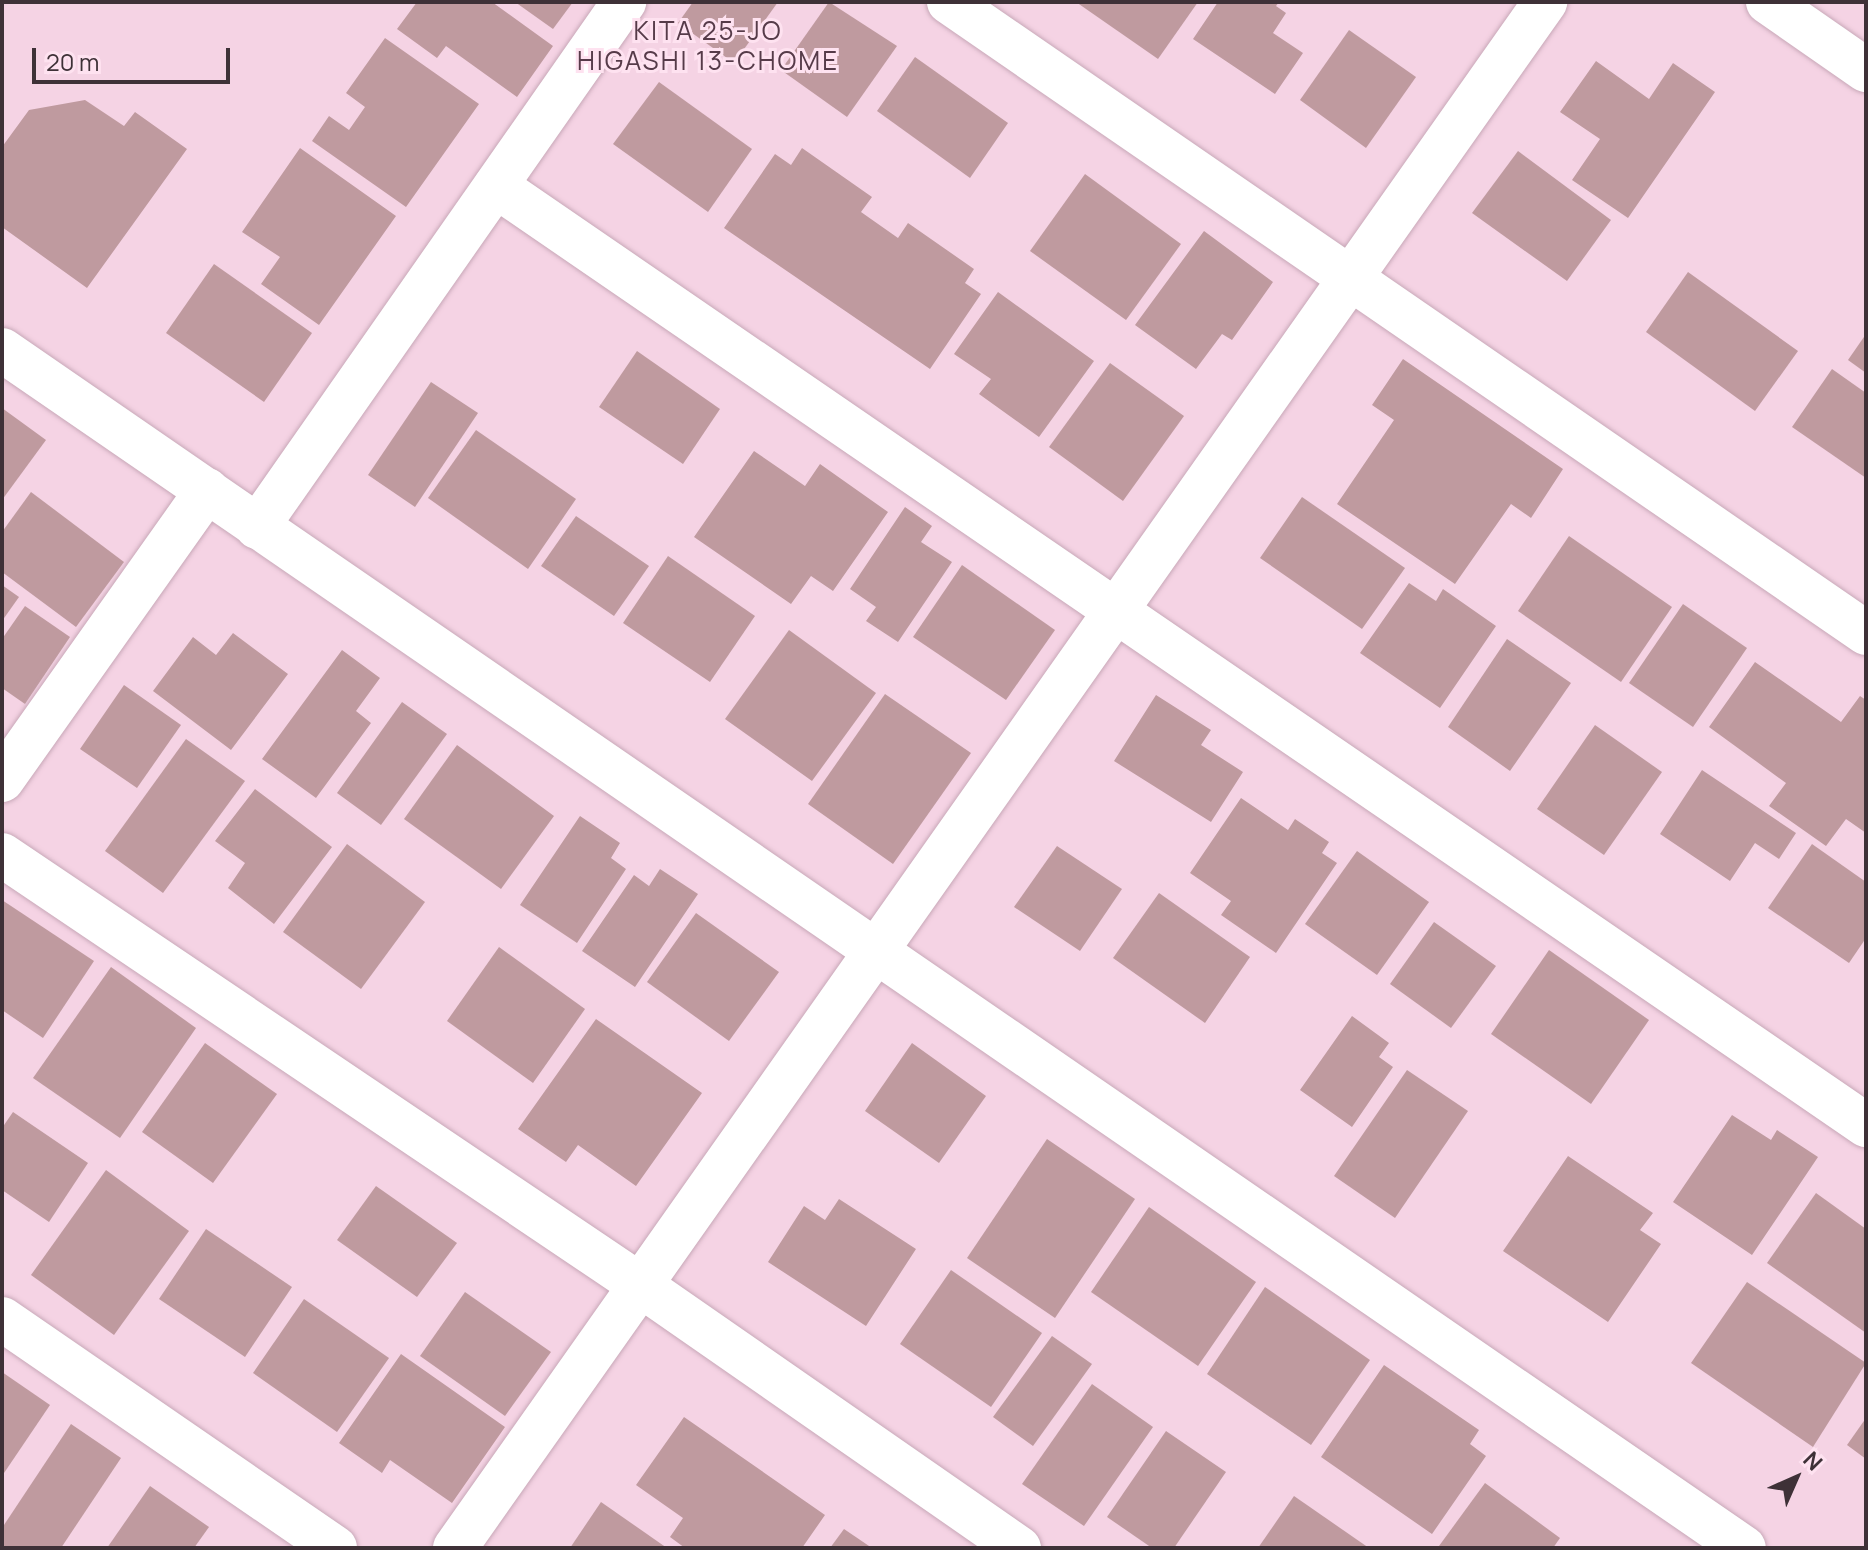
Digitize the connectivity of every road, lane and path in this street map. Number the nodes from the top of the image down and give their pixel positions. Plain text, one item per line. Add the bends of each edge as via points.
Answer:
1 (624, 2) edge
2 (949, 2) edge
3 (1545, 2) edge
4 (1768, 2) edge
5 (1866, 70) edge
6 (496, 186) junction
7 (1350, 278) junction
8 (2, 350) edge
9 (207, 490) junction
10 (257, 527) junction
11 (1118, 610) junction
12 (1866, 633) edge
13 (2, 780) edge
14 (2, 855) edge
15 (878, 952) junction
16 (1866, 1125) edge
17 (643, 1287) junction
18 (2, 1319) edge
19 (335, 1548) edge
20 (455, 1548) edge
21 (1019, 1548) edge
22 (1744, 1548) edge

1 - 6 street
2 - 7 street
3 - 7 street
4 - 5 street
6 - 10 street
6 - 11 street
7 - 11 street
7 - 12 street
8 - 9 street
9 - 10 street
9 - 13 street
10 - 15 street
11 - 15 street
11 - 16 street
14 - 17 street
15 - 17 street
15 - 22 street
17 - 20 street
17 - 21 street
18 - 19 street

